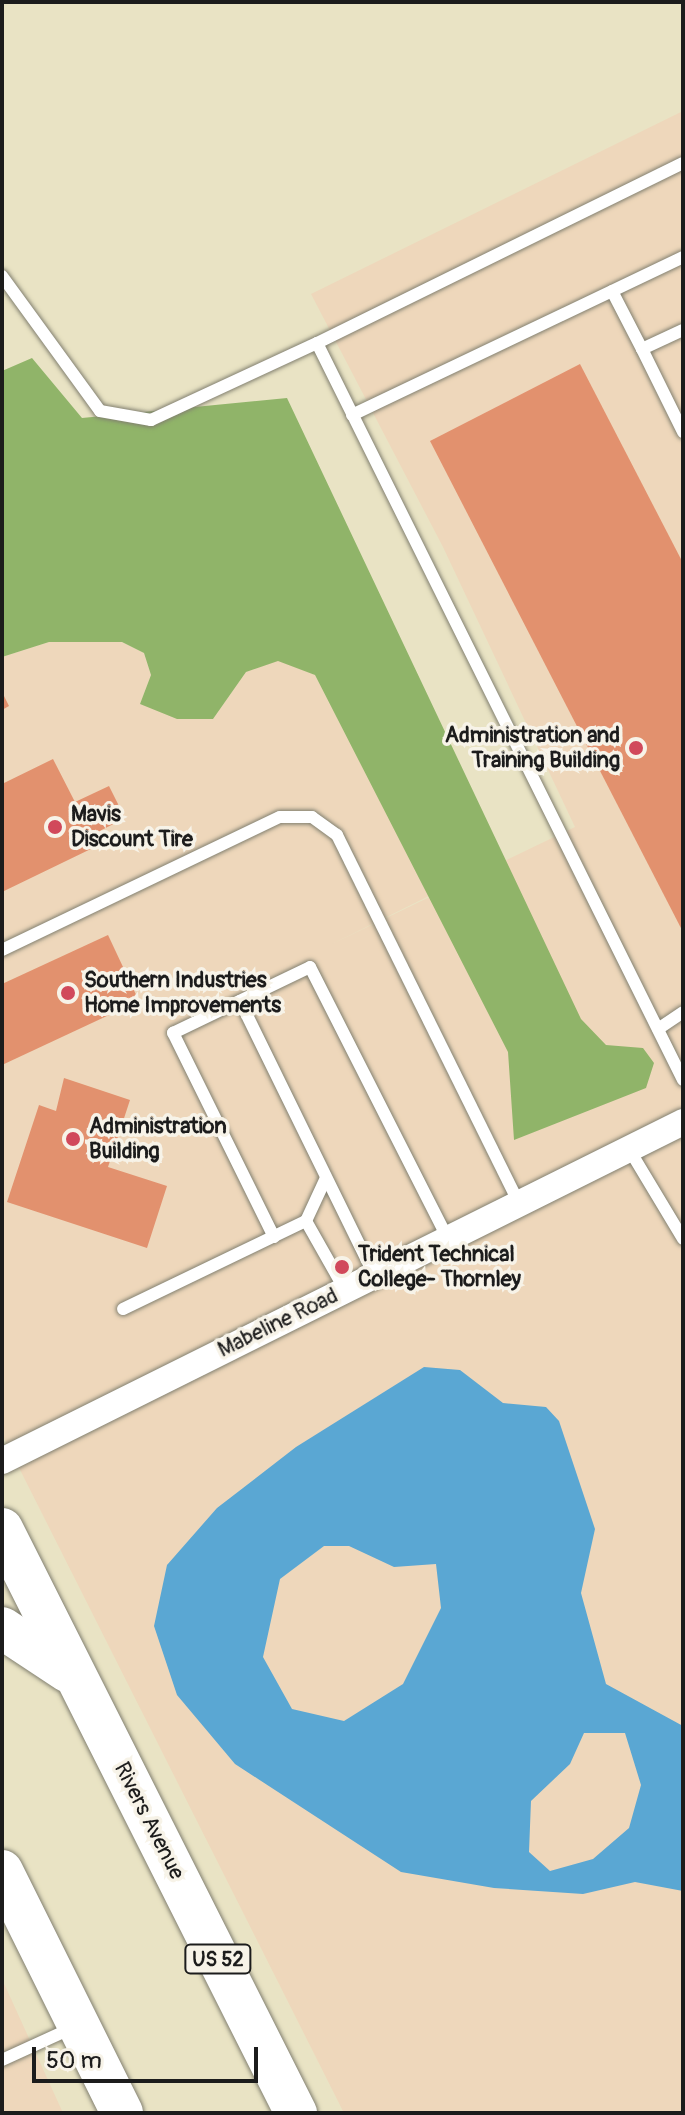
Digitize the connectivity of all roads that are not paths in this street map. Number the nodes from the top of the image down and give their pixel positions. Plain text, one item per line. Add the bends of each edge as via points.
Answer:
1 (683, 163) edge
2 (683, 257) edge
3 (2, 276) edge
4 (612, 291) junction
5 (683, 330) edge
6 (317, 343) junction
7 (642, 349) junction
8 (352, 415) junction
9 (683, 432) edge
10 (2, 950) edge
11 (240, 1001) junction
12 (683, 1012) edge
13 (658, 1029) junction
14 (683, 1080) edge
15 (683, 1122) edge
16 (629, 1149) junction
17 (326, 1178) junction
18 (519, 1203) junction
19 (306, 1221) junction
20 (680, 1225) edge
21 (274, 1237) junction
22 (448, 1239) junction
23 (683, 1239) edge
24 (374, 1275) junction
25 (345, 1290) junction
26 (123, 1309) dead end
27 (2, 1461) edge
28 (2, 1529) edge
29 (2, 1628) edge
30 (77, 1679) junction
31 (2, 1871) edge
32 (11, 1913) edge
33 (78, 2026) junction
34 (2, 2060) edge
35 (122, 2113) edge
36 (296, 2113) edge

1 - 6 lane
2 - 4 lane
3 - 6 lane via 100,411 151,420
4 - 7 lane
4 - 8 lane
5 - 7 lane
6 - 8 lane
7 - 9 lane
8 - 13 lane
10 - 18 lane via 280,817 312,817 337,835
11 - 17 lane
11 - 21 lane via 173,1033
11 - 22 lane via 310,967
12 - 13 lane
13 - 14 lane
15 - 16 street, Mabeline Road
16 - 18 street, Mabeline Road
16 - 20 lane
17 - 19 lane
17 - 24 lane
18 - 22 street, Mabeline Road
19 - 21 lane
19 - 25 lane
20 - 23 lane
21 - 26 lane
22 - 24 street, Mabeline Road
24 - 25 street, Mabeline Road
25 - 27 street, Mabeline Road
28 - 30 main road, Rivers Avenue / US 52
29 - 30 main road
30 - 36 main road, Rivers Avenue / US 52
31 - 32 main road
32 - 33 main road
33 - 34 lane
33 - 35 main road

